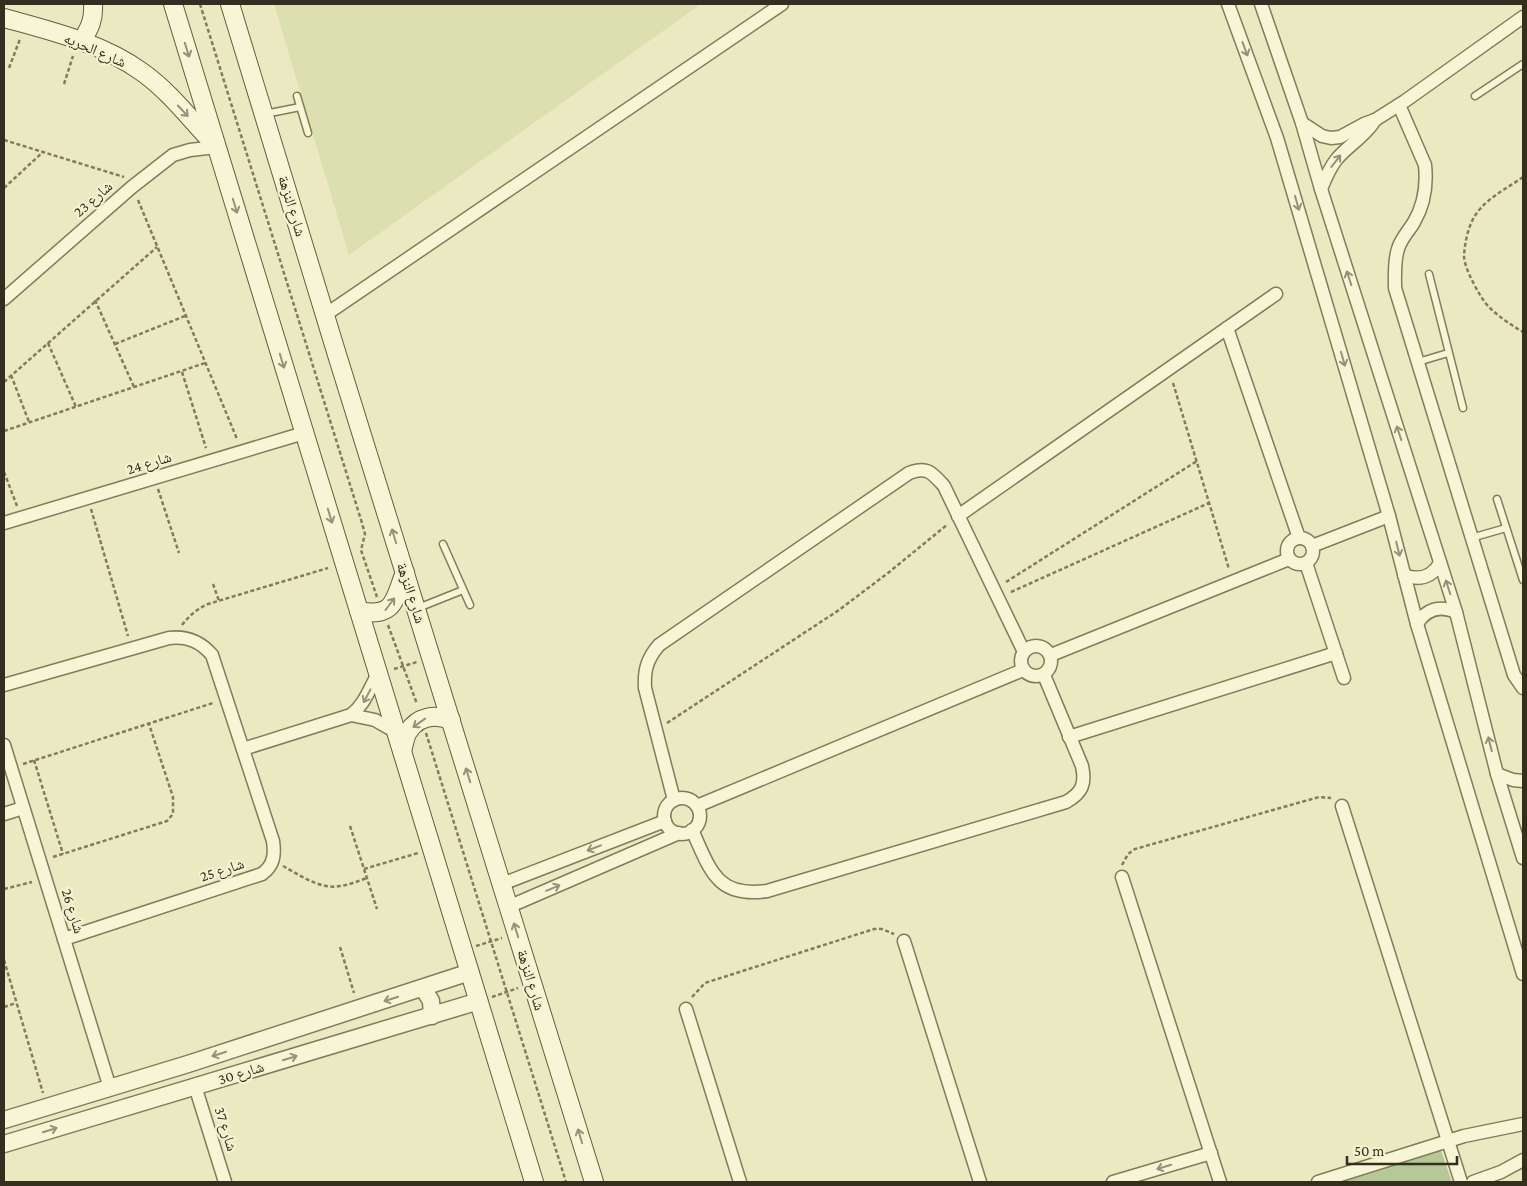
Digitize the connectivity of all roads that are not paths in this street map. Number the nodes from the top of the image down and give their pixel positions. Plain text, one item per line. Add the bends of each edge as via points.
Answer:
1 (93, 4) edge
2 (172, 4) edge
3 (230, 4) edge
4 (782, 4) edge
5 (1228, 4) edge
6 (1262, 4) edge
7 (1523, 17) edge
8 (4, 18) edge
9 (80, 41) junction
10 (1523, 64) edge
11 (297, 96) dead end
12 (1475, 96) dead end
13 (1399, 105) junction
14 (300, 107) junction
15 (264, 114) junction
16 (1376, 120) junction
17 (1302, 123) junction
18 (308, 134) dead end
19 (216, 146) junction
20 (1321, 189) junction
21 (1429, 274) dead end
22 (1276, 294) dead end
23 (4, 299) edge
24 (325, 316) junction
25 (1227, 328) junction
26 (1448, 353) junction
27 (1418, 362) junction
28 (1463, 408) dead end
29 (304, 433) junction
30 (1497, 499) dead end
31 (958, 516) junction
32 (1389, 516) junction
33 (4, 523) edge
34 (1506, 528) junction
35 (1299, 538) junction
36 (1471, 538) junction
37 (443, 544) dead end
38 (1312, 546) junction
39 (1289, 559) junction
40 (1306, 563) junction
41 (1440, 563) junction
42 (405, 572) junction
43 (1404, 575) junction
44 (1523, 580) edge
45 (463, 590) junction
46 (470, 605) dead end
47 (417, 608) junction
48 (359, 612) junction
49 (1456, 612) junction
50 (1417, 624) junction
51 (1024, 652) junction
52 (1336, 654) junction
53 (1051, 655) junction
54 (1023, 670) junction
55 (378, 674) junction
56 (1044, 675) junction
57 (1344, 678) dead end
58 (4, 685) edge
59 (1523, 688) edge
60 (351, 715) junction
61 (451, 720) junction
62 (396, 732) junction
63 (1070, 736) junction
64 (4, 745) edge
65 (243, 749) junction
66 (402, 751) junction
67 (1498, 774) junction
68 (1523, 782) edge
69 (674, 800) junction
70 (697, 806) junction
71 (1342, 806) road end
72 (23, 808) junction
73 (4, 814) edge
74 (1523, 819) edge
75 (665, 821) junction
76 (692, 830) junction
77 (679, 833) junction
78 (1517, 837) junction
79 (1523, 858) edge
80 (1122, 877) road end
81 (502, 884) junction
82 (508, 907) junction
83 (64, 939) junction
84 (904, 941) road end
85 (1520, 954) edge
86 (470, 972) junction
87 (1523, 974) edge
88 (423, 988) junction
89 (479, 1001) junction
90 (686, 1010) road end
91 (432, 1016) junction
92 (195, 1086) junction
93 (110, 1088) junction
94 (4, 1120) edge
95 (1523, 1124) edge
96 (1448, 1141) junction
97 (4, 1144) edge
98 (1210, 1153) junction
99 (1523, 1160) edge
100 (225, 1182) edge
101 (534, 1182) edge
102 (594, 1182) edge
103 (740, 1182) edge
104 (980, 1182) edge
105 (1113, 1182) edge
106 (1220, 1182) edge
107 (1318, 1182) edge
108 (1461, 1182) edge
109 (1473, 1182) edge

1 - 9 main road via 92,24
2 -> 19 main road
3 - 15 main road, شارع النزهة
4 - 24 street
5 -> 32 street via 1278,138
6 - 17 street
7 - 13 street
8 - 9 main road, شارع الحريه
9 -> 19 main road, شارع الحريه via 143,72
10 - 12 lane
11 - 14 lane
13 - 16 street
13 - 27 street via 1426,172 1418,214 1398,246 1394,266 1394,288
14 - 15 lane
14 - 18 lane
15 - 24 main road, شارع النزهة
16 - 17 street via 1331,138
20 -> 16 street via 1335,161
17 - 20 street
19 - 23 street, شارع 23 via 172,155
19 -> 29 main road
41 -> 20 street
21 - 26 lane
22 - 25 street
42 -> 24 main road, شارع النزهة
25 - 31 street
25 - 35 street
26 - 27 lane
26 - 28 lane
27 - 36 street
29 - 33 street, شارع 24
29 -> 48 main road
30 - 34 lane
31 - 51 street
31 - 69 street via 944,486 932,472 917,470 909,473 659,645 650,655 644,675 645,688
32 - 38 street
32 -> 43 street
34 - 36 lane
34 - 44 lane
35 - 38 street
35 - 39 street via 1288,545
36 - 59 street via 1514,675
37 - 45 lane
38 - 40 street via 1312,558
39 - 40 street via 1296,564
39 - 53 street
40 - 52 street
41 - 43 street via 1432,574 1425,577
49 -> 41 street
42 - 47 main road, شارع النزهة
48 -> 42 main road via 378,614 391,606
43 - 50 street
45 - 46 lane
45 - 47 lane
47 - 61 main road, شارع النزهة
48 - 55 main road
49 - 50 street via 1443,608 1431,610
67 -> 49 street
50 - 85 street
51 - 53 street via 1038,646
51 - 54 street
52 - 57 street
52 - 63 street
53 - 56 street via 1051,667
54 - 56 street via 1032,676
54 - 70 street
55 -> 60 street via 367,698
55 - 62 main road
56 - 63 street
58 - 65 street via 132,647 178,637 197,642 212,655
60 - 62 street via 375,720
60 - 65 street
61 -> 66 main road via 431,716 422,719 408,732
81 -> 61 main road, شارع النزهة
62 - 66 main road
63 - 76 street via 1084,777 1076,797 767,891 743,892 721,882 710,871
64 - 72 street, شارع 26
65 - 83 street, شارع 25 via 272,841 271,866 262,874
66 - 86 main road
67 - 68 street
67 - 78 street
69 - 70 street via 687,798
69 - 75 street via 665,808
70 - 76 street via 700,819
71 - 96 street
72 - 73 street
72 - 83 street, شارع 26
74 - 78 street
75 - 77 street via 668,827
75 -> 81 street
76 - 77 street
82 -> 77 street
78 - 79 street
80 - 98 street
81 - 82 main road, شارع النزهة
102 -> 82 main road, شارع النزهة
83 - 93 street, شارع 26
84 - 104 street
85 - 87 street
86 - 88 street, شارع 30
86 - 89 main road
88 - 91 street via 431,1001
88 -> 93 street, شارع 30
89 - 91 street, شارع 30
89 - 101 main road
90 - 103 street
92 -> 91 street, شارع 30
97 -> 92 street, شارع 30
92 - 100 street, شارع 37
93 - 94 street, شارع 30
95 - 96 street
96 - 107 street
96 - 108 street
98 -> 105 street
98 - 106 street
99 - 109 street

